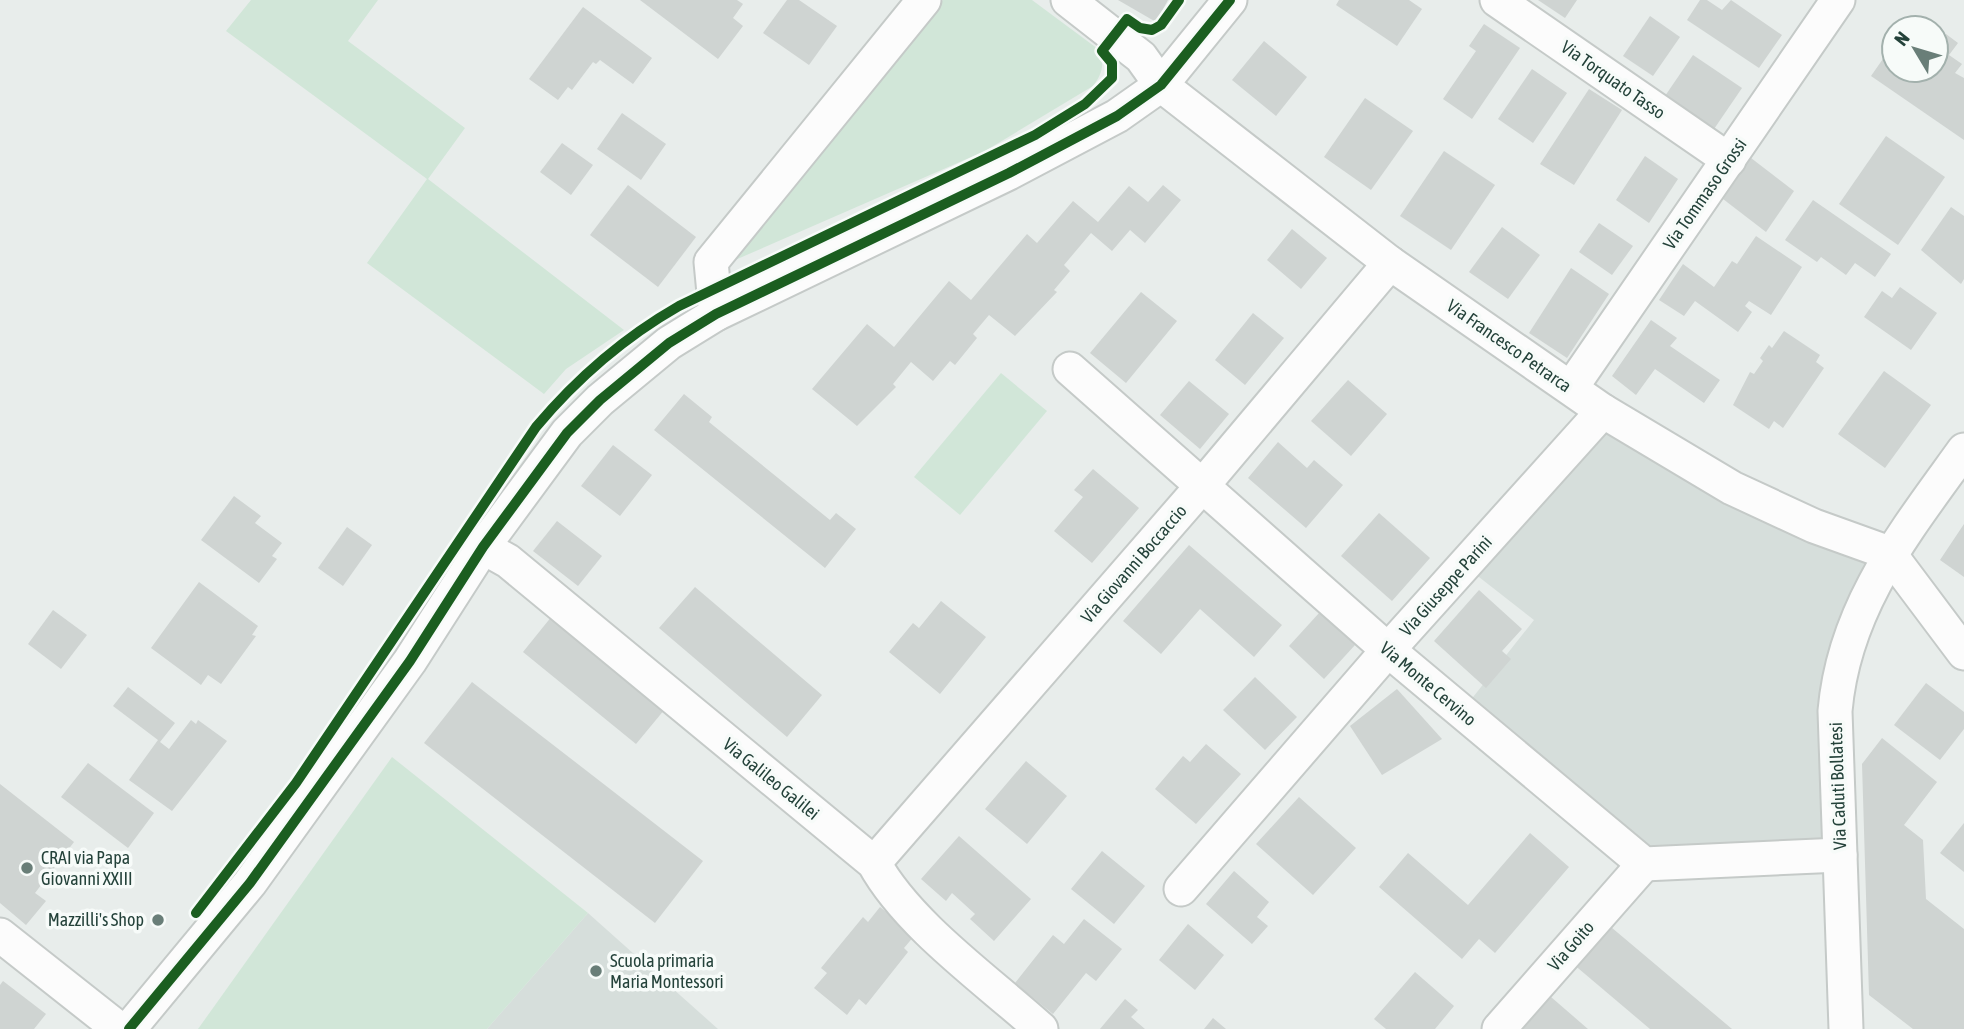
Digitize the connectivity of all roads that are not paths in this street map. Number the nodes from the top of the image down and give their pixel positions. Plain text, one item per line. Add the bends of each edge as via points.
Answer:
1 (924, 0) edge
2 (1068, 0) edge
3 (1230, 0) edge
4 (1497, 0) edge
5 (1838, 0) edge
6 (1161, 85) junction
7 (1729, 160) junction
8 (1390, 263) junction
9 (716, 314) junction
10 (1070, 369) dead end
11 (1571, 388) junction
12 (1603, 411) junction
13 (1964, 450) edge
14 (1203, 485) junction
15 (484, 547) junction
16 (1889, 553) junction
17 (1388, 650) junction
18 (1964, 653) edge
19 (1840, 855) junction
20 (874, 863) junction
21 (1644, 864) junction
22 (1181, 889) dead end
23 (0, 936) edge
24 (119, 1029) edge
25 (129, 1029) edge
26 (1041, 1029) edge
27 (1499, 1029) edge
28 (1846, 1029) edge

1 - 9 street via 710,262
2 - 6 street, Via Francesco Petrarca via 1141,57
3 - 6 street
4 - 7 street, Via Torquato Tasso
5 - 7 street, Via Tommaso Grossi
6 - 8 street, Via Francesco Petrarca
6 - 9 street via 1093,130
7 - 11 street, Via Tommaso Grossi
8 - 11 street, Via Francesco Petrarca
8 - 14 street, Via Giovanni Boccaccio
9 - 15 street via 668,343 567,433
10 - 14 street, Via Monte Cervino
11 - 12 street, Via Francesco Petrarca
12 - 16 street, Via Francesco Petrarca via 1732,488 1814,526
12 - 17 street, Via Giuseppe Parini
13 - 16 street, Via Caduti Bollatesi
14 - 17 street, Via Monte Cervino
14 - 20 street, Via Giovanni Boccaccio
15 - 20 street, Via Galileo Galilei via 508,561
15 - 25 street via 410,661 250,883
16 - 18 street
16 - 19 street, Via Caduti Bollatesi via 1863,601 1839,674 1835,712
17 - 21 street, Via Monte Cervino
17 - 22 street, Via Giuseppe Parini
19 - 21 street
19 - 28 street, Via Caduti Bollatesi
20 - 26 street, Via Galileo Galilei via 909,912
21 - 27 street, Via Goito
23 - 24 street

